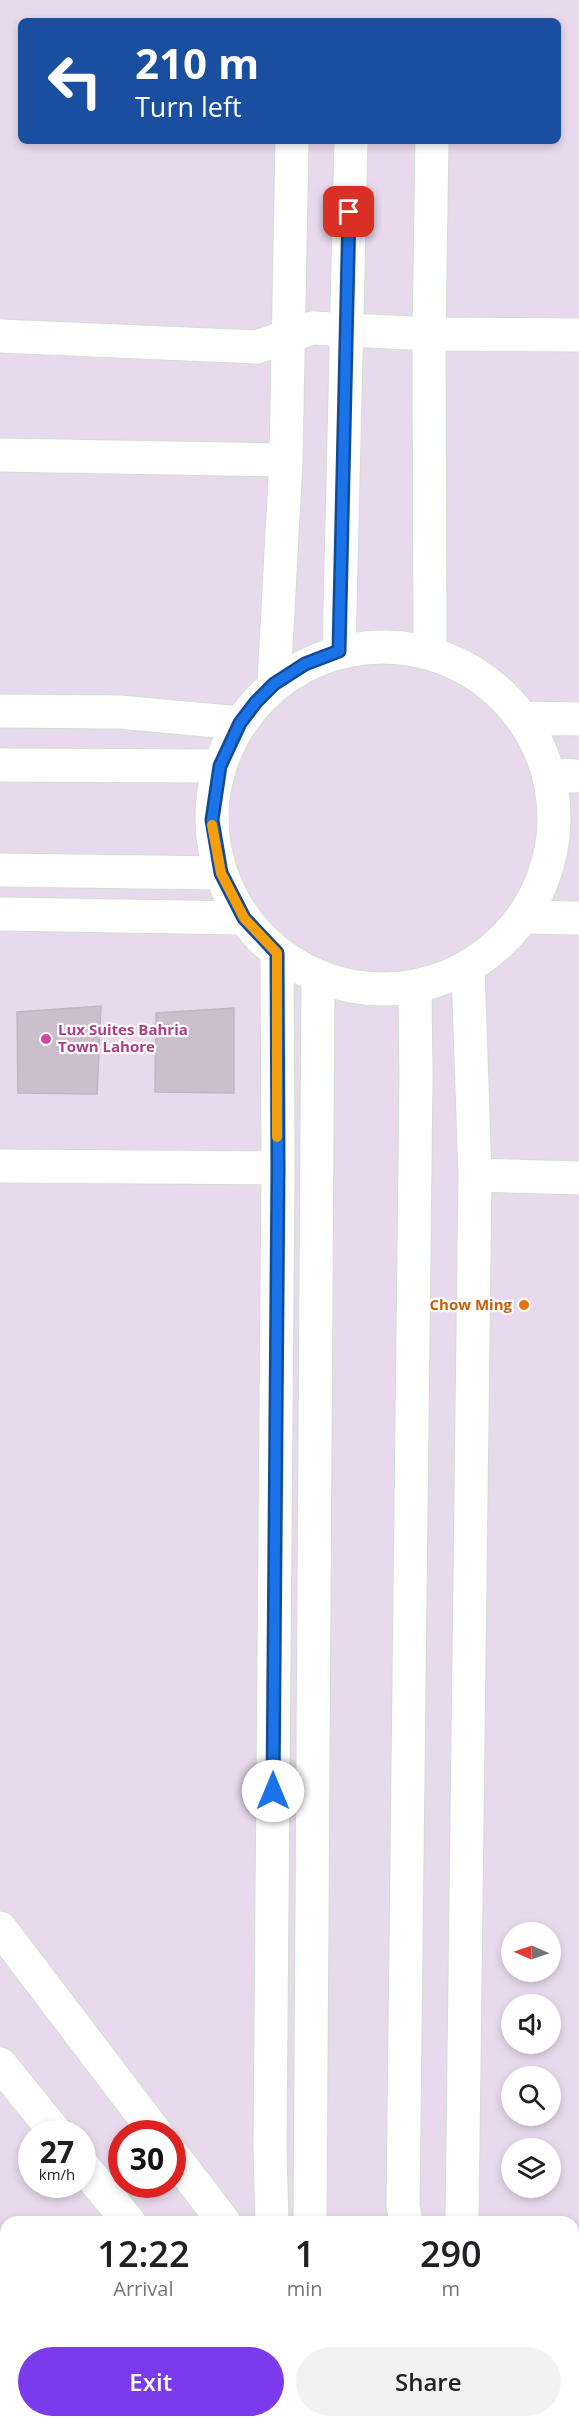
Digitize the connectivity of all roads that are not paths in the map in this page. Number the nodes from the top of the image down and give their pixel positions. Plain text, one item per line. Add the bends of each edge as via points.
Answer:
1 (292, 144) edge
2 (351, 144) edge
3 (432, 144) edge
4 (347, 329) junction
5 (289, 334) junction
6 (429, 334) junction
7 (579, 335) edge
8 (0, 336) edge
9 (0, 455) edge
10 (286, 460) junction
11 (339, 651) junction
12 (430, 652) junction
13 (274, 684) junction
14 (0, 711) edge
15 (523, 718) junction
16 (579, 718) edge
17 (240, 723) junction
18 (0, 765) edge
19 (220, 766) junction
20 (564, 775) edge
21 (565, 856) edge
22 (0, 870) edge
23 (221, 873) junction
24 (0, 914) edge
25 (524, 917) junction
26 (244, 918) junction
27 (579, 918) edge
28 (277, 953) junction
29 (468, 968) junction
30 (318, 977) junction
31 (415, 987) junction
32 (0, 1166) edge
33 (278, 1168) junction
34 (475, 1175) junction
35 (579, 1178) edge
36 (0, 1928) edge
37 (0, 2064) edge
38 (45, 2120) edge
39 (146, 2120) edge
40 (186, 2172) edge
41 (96, 2182) edge
42 (124, 2216) edge
43 (219, 2216) edge
44 (272, 2216) edge
45 (310, 2216) edge
46 (405, 2216) edge
47 (462, 2216) edge

1 - 5 street
2 - 4 street
3 - 6 street
4 - 5 street via 312,328
4 - 6 street
4 - 11 street
5 - 8 street via 257,347
5 - 10 street
6 - 7 street
6 - 12 street
9 - 10 street
10 - 13 street
11 - 12 street via 400,646
11 - 13 street via 305,664
12 - 15 street via 466,667 497,689
13 - 17 street
14 - 17 street via 119,712
15 - 16 street
15 - 20 street
17 - 19 street
18 - 19 street
19 - 23 street via 212,820
20 - 21 street via 555,816
21 - 25 street
22 - 23 street
23 - 26 street
24 - 26 street
25 - 27 street
25 - 29 street via 498,946
26 - 28 street
28 - 30 street
28 - 33 street
29 - 31 street
29 - 34 street
30 - 31 street via 366,990
30 - 45 street
31 - 46 street
32 - 33 street
33 - 44 street
34 - 35 street
34 - 47 street
36 - 39 street
37 - 38 street
40 - 43 street
41 - 42 street

